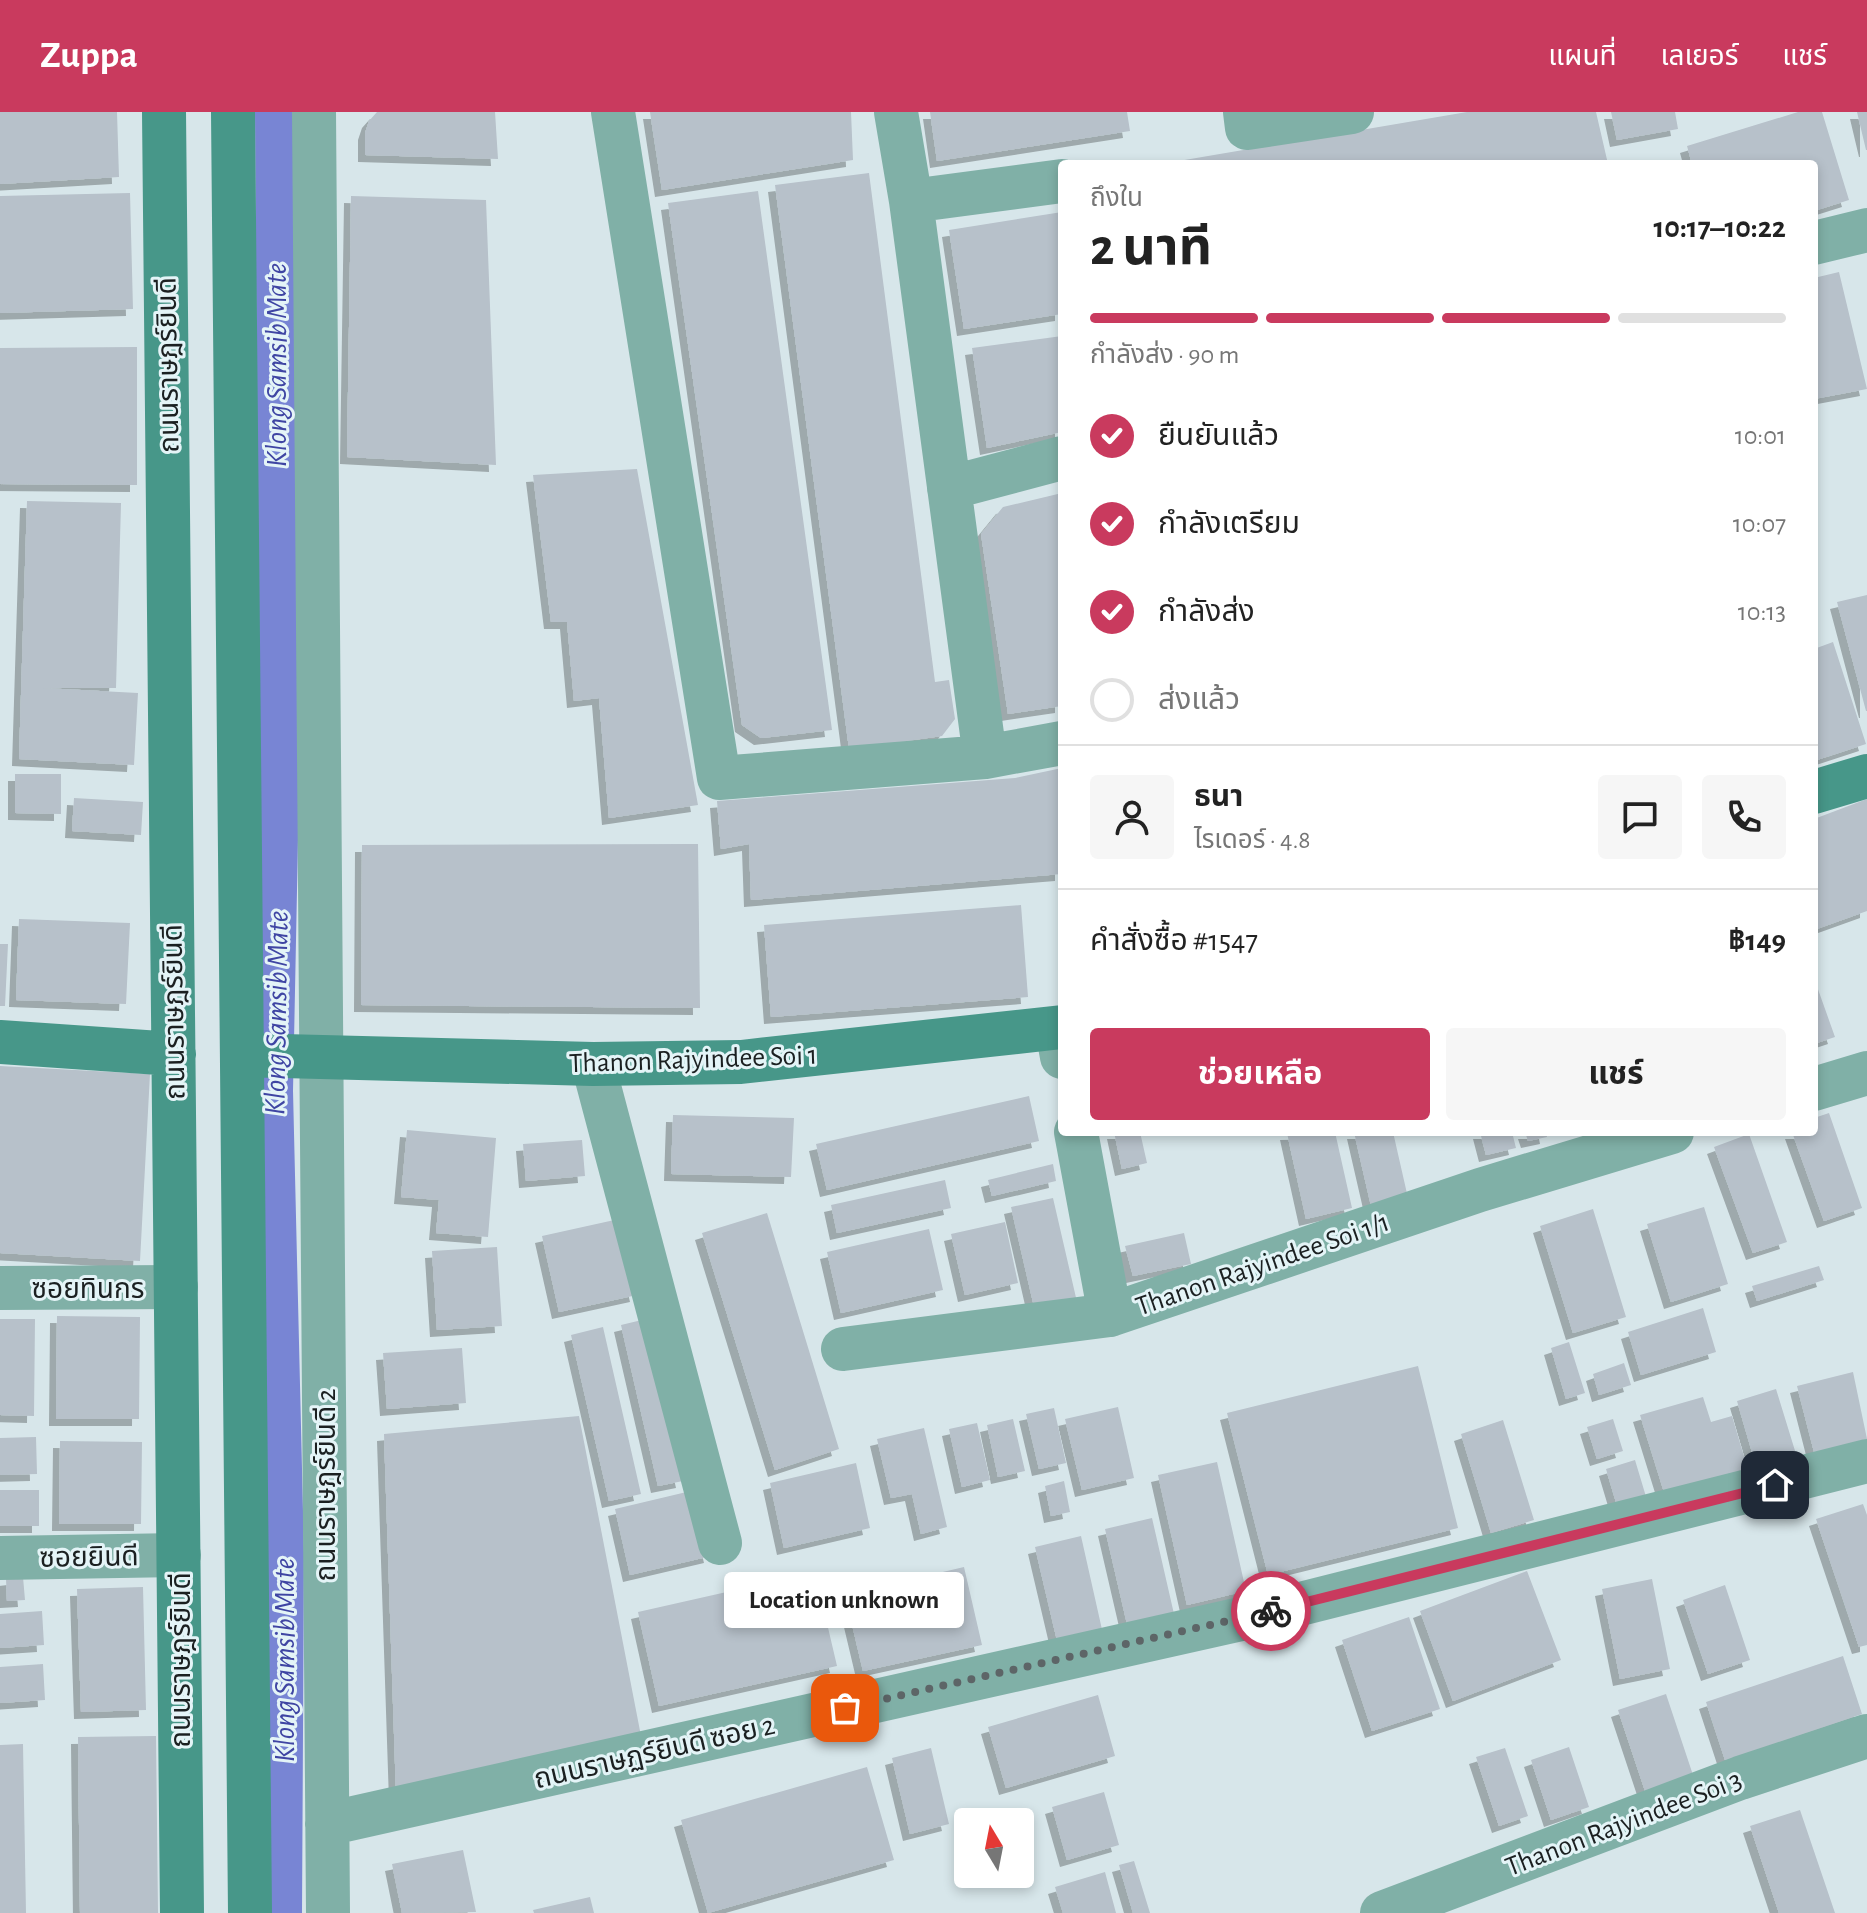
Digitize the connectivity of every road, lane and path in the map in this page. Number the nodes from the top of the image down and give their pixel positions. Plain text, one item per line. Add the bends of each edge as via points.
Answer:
1 (164, 112) edge
2 (233, 112) edge
3 (314, 112) edge
4 (613, 112) edge
5 (896, 112) edge
6 (1245, 112) edge
7 (1352, 112) edge
8 (1058, 182) edge
9 (911, 201) junction
10 (1867, 230) edge
11 (1818, 242) edge
12 (1058, 459) edge
13 (949, 488) junction
14 (1058, 744) edge
15 (985, 757) junction
16 (1867, 776) edge
17 (1818, 791) edge
18 (1058, 1038) edge
19 (0, 1042) edge
20 (174, 1054) junction
21 (242, 1055) junction
22 (322, 1057) junction
23 (593, 1064) junction
24 (1867, 1073) edge
25 (1818, 1088) edge
26 (1077, 1136) edge
27 (1659, 1136) edge
28 (176, 1287) junction
29 (0, 1288) edge
30 (1110, 1315) junction
31 (843, 1349) dead end
32 (1867, 1461) edge
33 (720, 1543) dead end
34 (179, 1555) junction
35 (0, 1558) edge
36 (1867, 1736) edge
37 (327, 1824) junction
38 (182, 1913) edge
39 (250, 1913) edge
40 (328, 1913) edge
41 (1382, 1913) edge

1 - 20 main road, ถนนราษฎร์ยินดี
2 - 21 main road
3 - 22 street, ถนนราษฎร์ยินดี 2
4 - 15 street via 719,778
5 - 9 street
6 - 7 street via 1247,128
8 - 9 street
9 - 13 street
10 - 11 street
12 - 13 street
13 - 15 street
14 - 15 street
16 - 17 main road
18 - 23 main road, Thanon Rajyindee Soi 1 via 741,1062
19 - 20 main road
20 - 28 main road, ถนนราษฎร์ยินดี
21 - 22 main road, Thanon Rajyindee Soi 1
21 - 39 main road
22 - 23 main road, Thanon Rajyindee Soi 1
22 - 37 street, ถนนราษฎร์ยินดี 2
23 - 33 street
24 - 25 street
26 - 30 street
27 - 30 street, Thanon Rajyindee Soi 1/1 via 1480,1190
28 - 29 street, ซอยทินกร
28 - 34 main road, ถนนราษฎร์ยินดี
30 - 31 street, Thanon Rajyindee Soi 1/1
32 - 37 street, ถนนราษฏร์ยินดี ซอย 2 via 1241,1619
34 - 35 street, ซอยยินดี
34 - 38 main road, ถนนราษฎร์ยินดี
36 - 41 street, Thanon Rajyindee Soi 3 via 1740,1778
37 - 40 street, ถนนราษฎร์ยินดี 2

